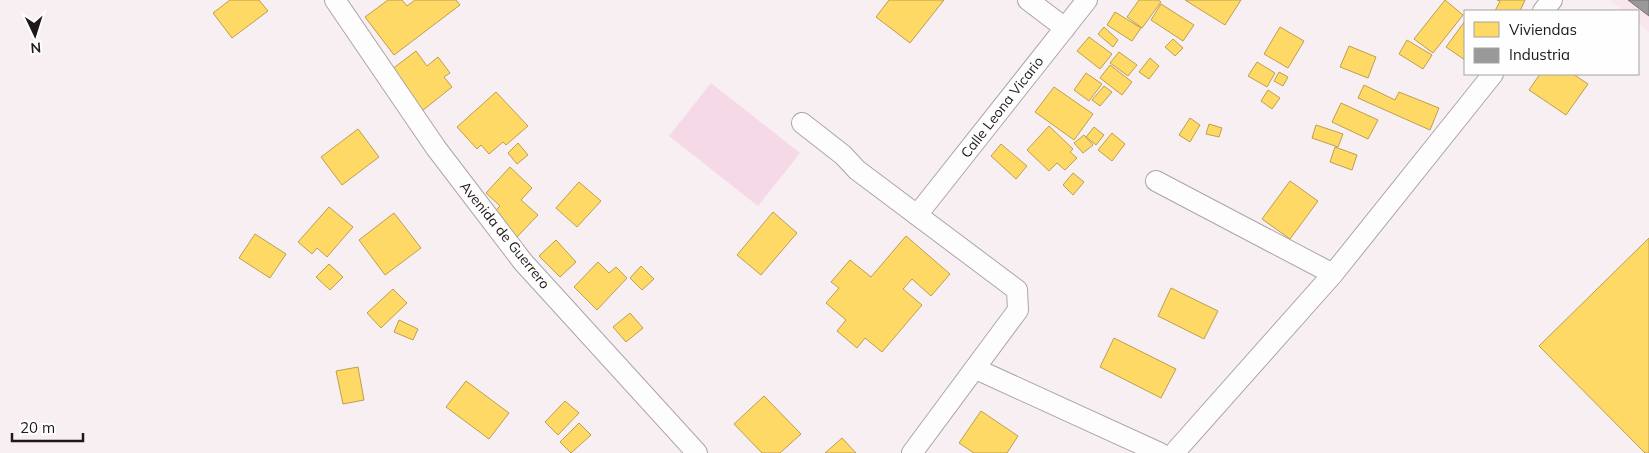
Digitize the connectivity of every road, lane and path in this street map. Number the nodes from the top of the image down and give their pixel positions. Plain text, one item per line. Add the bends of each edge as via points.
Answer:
1 (335, 0) edge
2 (1028, 0) edge
3 (1087, 0) edge
4 (1552, 0) edge
5 (1544, 10) edge
6 (1065, 28) junction
7 (1492, 75) edge
8 (802, 123) dead end
9 (1156, 181) dead end
10 (917, 215) junction
11 (1333, 274) junction
12 (976, 368) junction
13 (697, 453) edge
14 (912, 453) edge
15 (1160, 453) edge
16 (1174, 453) edge

1 - 13 street, Avenida de Guerrero via 436,148 523,262
2 - 6 street
3 - 6 street, Calle Leona Vicario
4 - 5 street
6 - 10 street, Calle Leona Vicario
7 - 11 street
8 - 10 street via 843,155 856,170
9 - 11 street
10 - 12 street via 1017,290 1018,310
11 - 16 street
12 - 14 street
12 - 15 street

